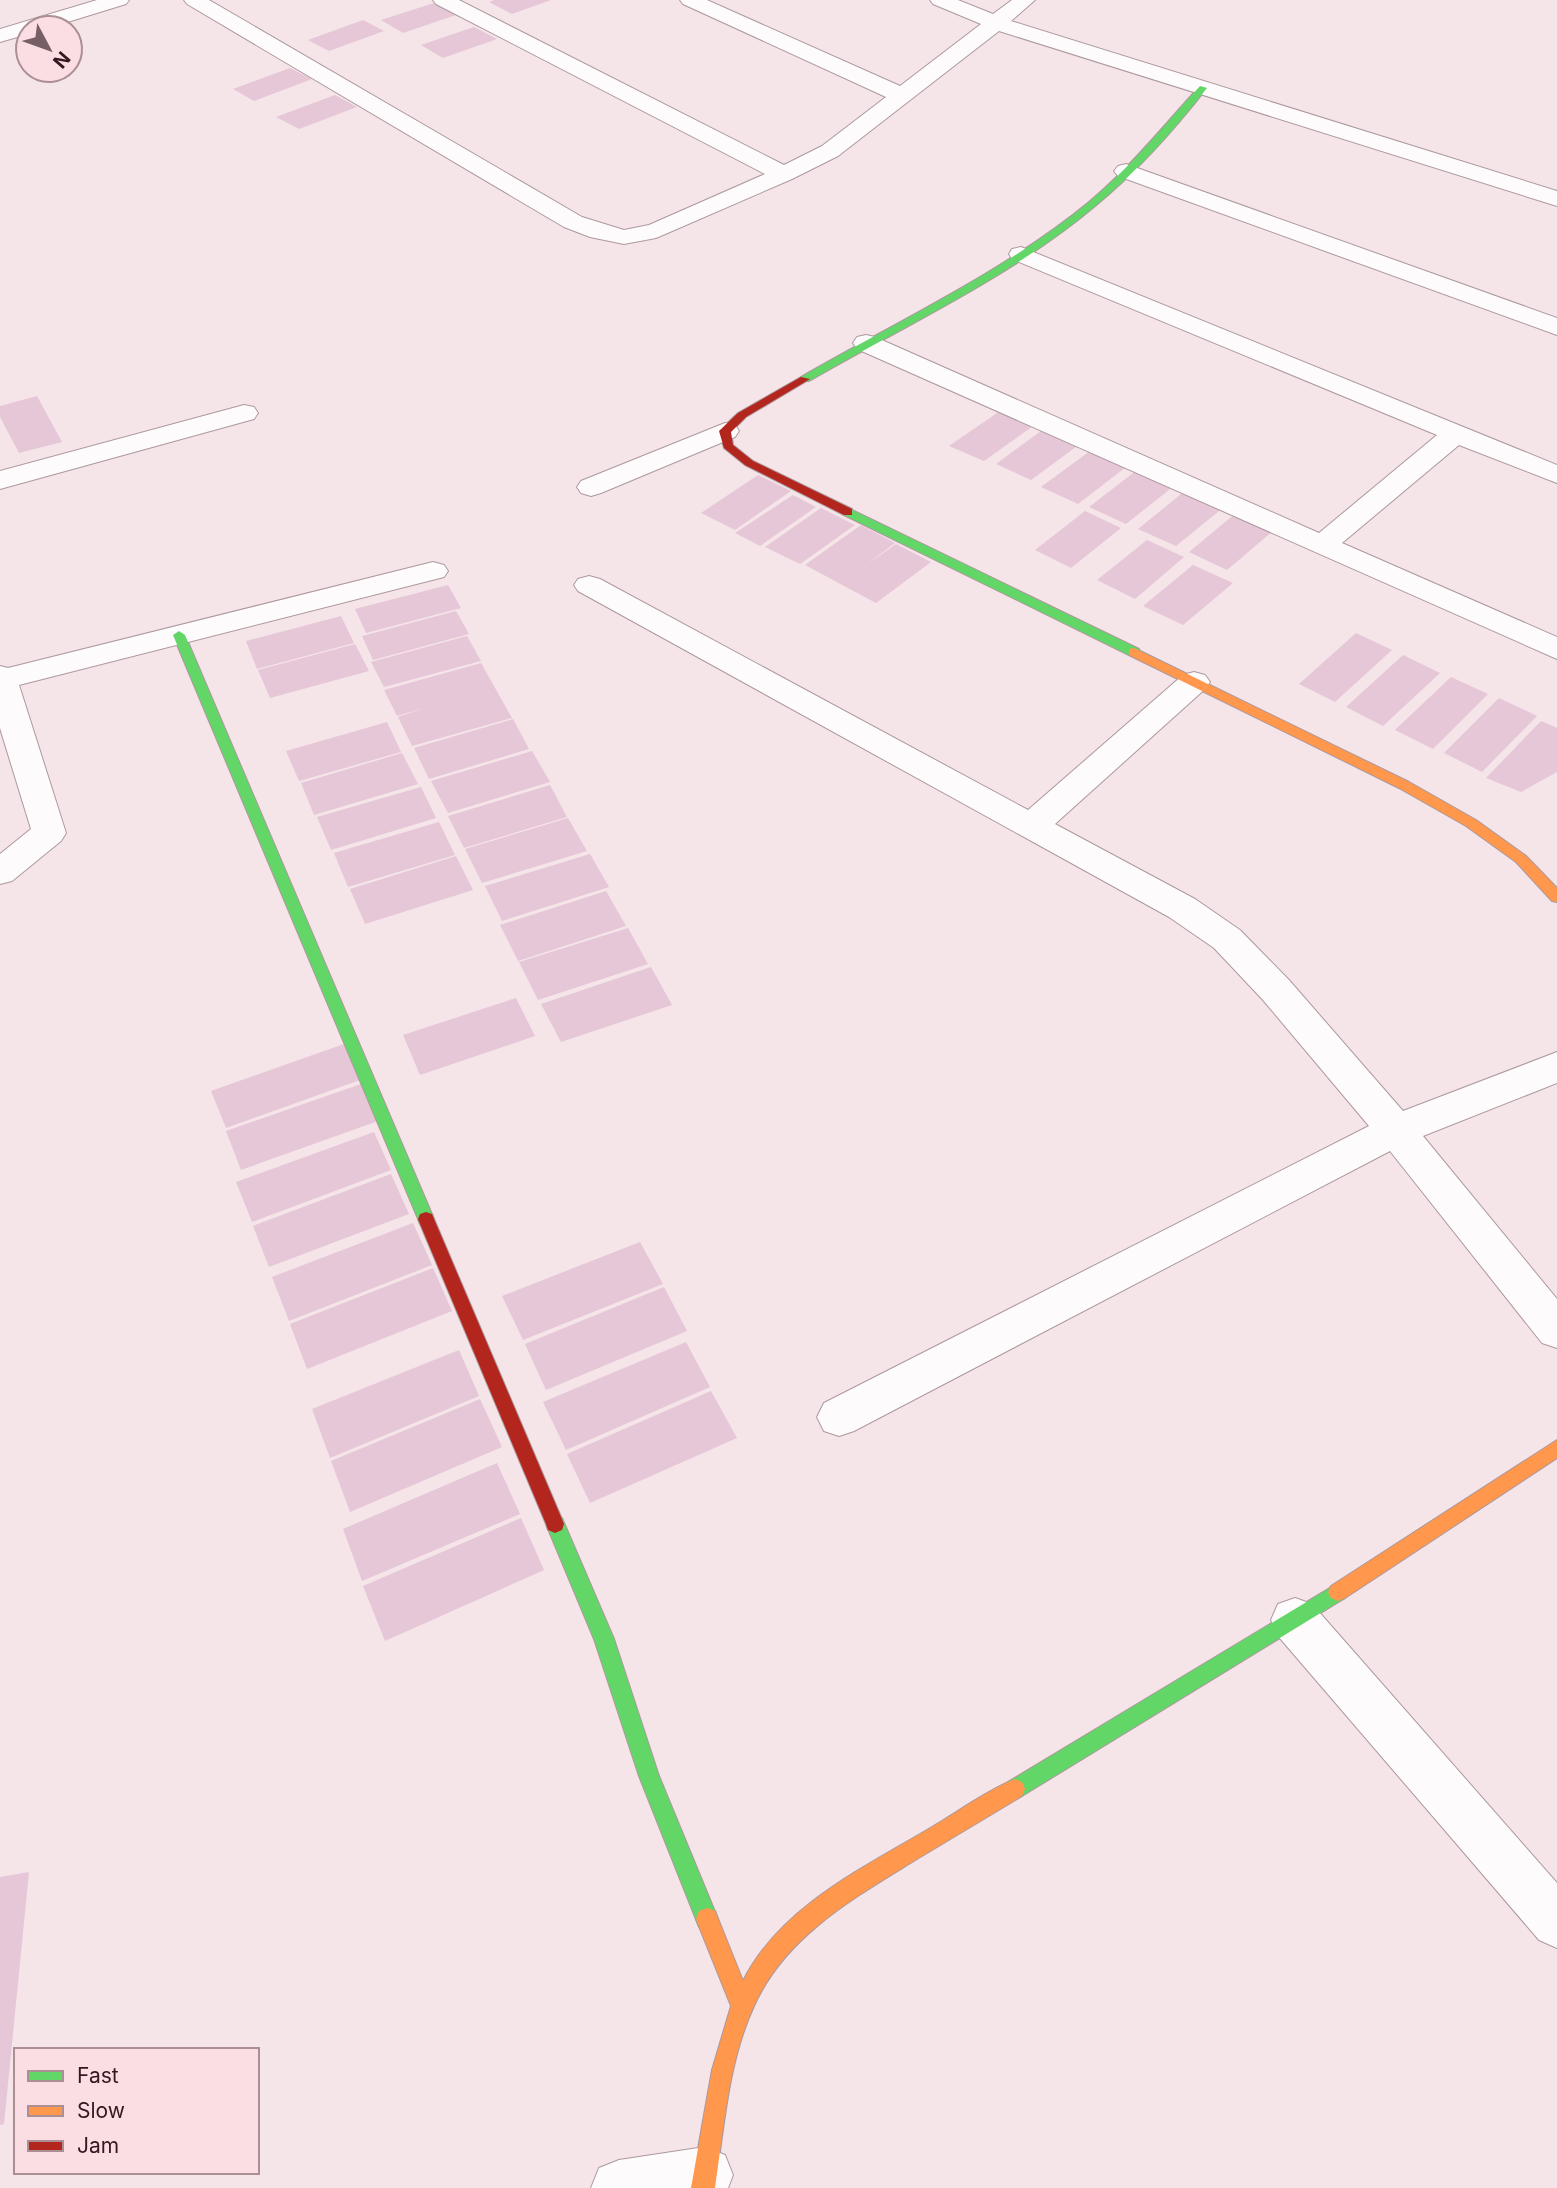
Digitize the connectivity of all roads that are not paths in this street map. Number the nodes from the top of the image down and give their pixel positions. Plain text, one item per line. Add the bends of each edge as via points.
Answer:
1 (119, 0) edge
2 (194, 0) edge
3 (443, 0) edge
4 (690, 0) edge
5 (940, 0) edge
6 (1025, 0) edge
7 (996, 23) junction
8 (0, 36) edge
9 (1203, 88) junction
10 (903, 96) junction
11 (1126, 171) junction
12 (784, 174) junction
13 (1557, 199) edge
14 (1021, 254) junction
15 (1557, 327) edge
16 (866, 343) junction
17 (244, 413) dead end
18 (724, 431) junction
19 (1456, 433) junction
20 (1557, 475) edge
21 (0, 480) edge
22 (591, 487) dead end
23 (1323, 544) junction
24 (433, 571) dead end
25 (589, 585) dead end
26 (179, 635) junction
27 (1557, 649) edge
28 (0, 679) edge
29 (1194, 682) junction
30 (1031, 826) junction
31 (0, 872) edge
32 (1557, 897) edge
33 (1557, 1067) edge
34 (1396, 1130) junction
35 (1557, 1330) edge
36 (839, 1417) dead end
37 (1557, 1448) edge
38 (1295, 1620) junction
39 (1557, 1922) edge
40 (741, 2003) junction
41 (704, 2182) edge
42 (619, 2188) edge

1 - 8 street
2 - 12 street via 573,222 599,232 624,237 656,231
3 - 12 street
4 - 10 street
5 - 7 street
6 - 7 street
7 - 9 street
7 - 10 street
9 - 11 street
9 - 13 street
10 - 12 street via 830,151
11 - 14 street via 1078,216
11 - 15 street
14 - 16 street
14 - 19 street
16 - 18 street via 742,415
16 - 23 street
17 - 21 street
18 - 22 street
18 - 29 street via 728,446 749,463
19 - 20 street
19 - 23 street
23 - 27 street
24 - 26 street
25 - 30 street
26 - 28 street
26 - 40 street via 604,1639 649,1776
28 - 31 street via 49,832
29 - 30 street
29 - 32 street via 1471,823 1521,859
30 - 34 street via 1182,908 1227,939
33 - 34 street
34 - 35 street
34 - 36 street
37 - 38 street
38 - 39 street
38 - 40 street via 843,1892 778,1945
40 - 41 street
41 - 42 street

